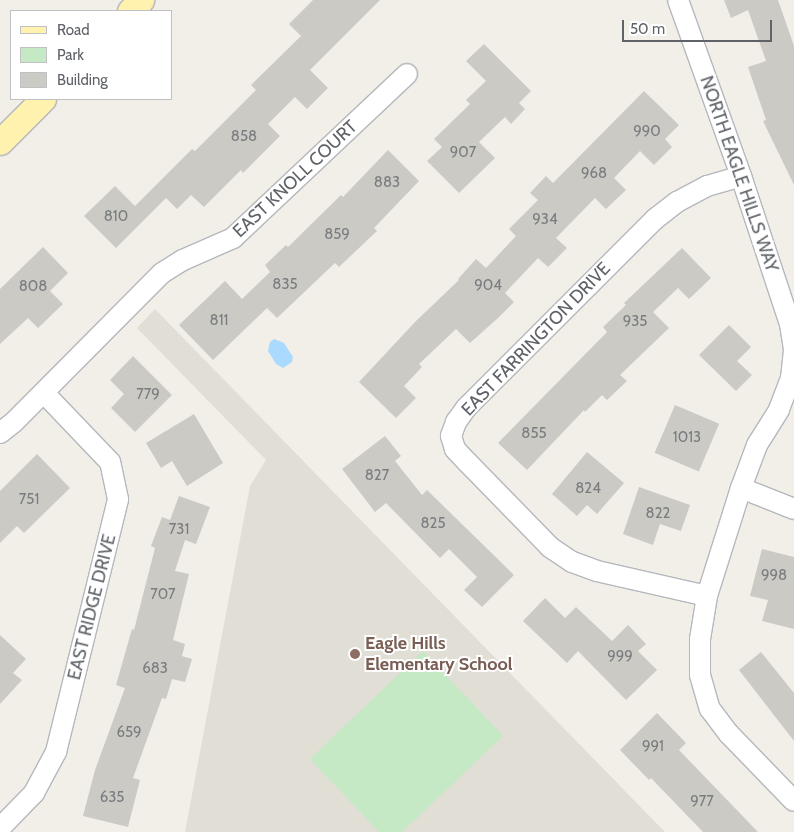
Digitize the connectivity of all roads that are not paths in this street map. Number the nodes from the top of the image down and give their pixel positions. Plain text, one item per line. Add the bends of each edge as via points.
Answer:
1 (141, 0) edge
2 (678, 0) edge
3 (131, 10) edge
4 (407, 74) dead end
5 (42, 100) edge
6 (0, 142) edge
7 (741, 176) junction
8 (44, 393) junction
9 (0, 433) edge
10 (741, 488) junction
11 (794, 509) edge
12 (707, 596) junction
13 (794, 801) edge
14 (0, 828) edge

1 - 3 main road
2 - 7 street, NORTH EAGLE HILLS WAY
4 - 8 street, EAST KNOLL COURT via 233,238 182,260 162,273
5 - 6 main road
7 - 10 street, NORTH EAGLE HILLS WAY via 790,324 794,350 791,378 779,410 757,445
7 - 12 street, EAST FARRINGTON DRIVE via 706,186 655,219 466,408 451,436 455,449 467,462 550,547 572,562 597,571
8 - 9 street, EAST KNOLL COURT
8 - 14 street, EAST RIDGE DRIVE via 110,462 118,499 56,752 34,793
10 - 11 street
10 - 12 street, NORTH EAGLE HILLS WAY
12 - 13 street, NORTH EAGLE HILLS WAY via 700,639 700,675 710,708 729,734

